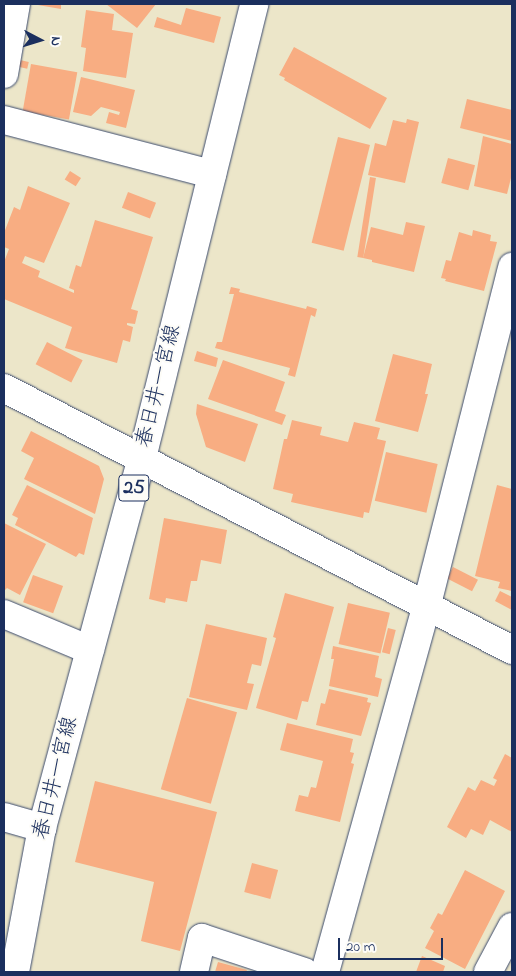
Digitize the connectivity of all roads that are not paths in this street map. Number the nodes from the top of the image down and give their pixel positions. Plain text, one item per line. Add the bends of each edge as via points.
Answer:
1 (16, 4) edge
2 (254, 4) edge
3 (4, 74) edge
4 (4, 120) edge
5 (212, 174) junction
6 (512, 267) edge
7 (4, 388) edge
8 (142, 458) junction
9 (426, 608) junction
10 (4, 614) edge
11 (90, 650) junction
12 (512, 650) edge
13 (4, 817) edge
14 (42, 828) junction
15 (512, 927) edge
16 (15, 972) edge
17 (194, 972) edge
18 (304, 972) edge
19 (325, 972) edge
20 (488, 972) edge

1 - 3 street
2 - 5 street, 春日井一宮線 / 25
4 - 5 street
5 - 8 street, 春日井一宮線 / 25
6 - 9 street
7 - 8 street
8 - 9 street
8 - 11 street, 春日井一宮線 / 25
9 - 12 street
9 - 19 street
10 - 11 street
11 - 14 street, 春日井一宮線 / 25
13 - 14 street
14 - 16 street, 春日井一宮線 / 25
15 - 20 street
17 - 18 street via 202,938

